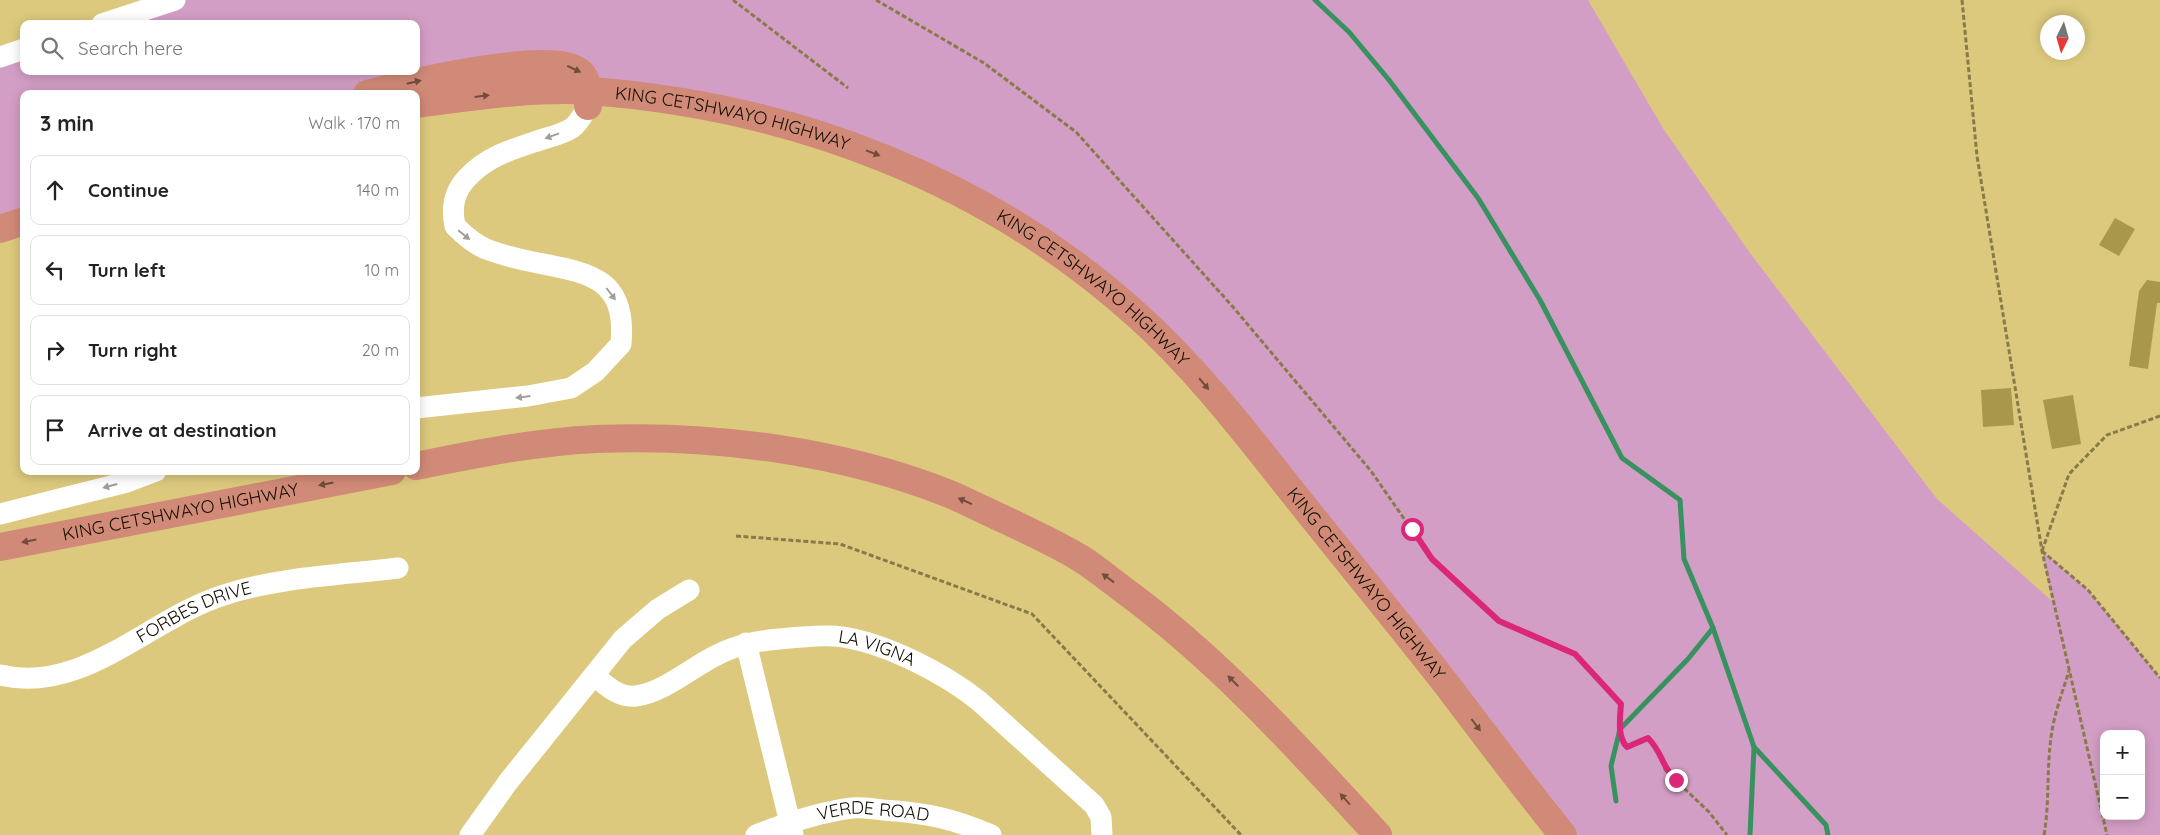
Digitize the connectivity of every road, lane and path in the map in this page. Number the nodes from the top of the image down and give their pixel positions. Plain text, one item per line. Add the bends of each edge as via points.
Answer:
1 (175, 0) edge
2 (733, 0) edge
3 (876, 0) edge
4 (1962, 0) edge
5 (114, 20) edge
6 (20, 50) edge
7 (0, 57) edge
8 (848, 88) dead end
9 (382, 90) edge
10 (588, 98) junction
11 (420, 104) edge
12 (20, 222) edge
13 (0, 229) edge
14 (420, 408) edge
15 (2160, 416) edge
16 (420, 465) edge
17 (145, 475) edge
18 (371, 475) edge
19 (0, 514) edge
20 (736, 536) dead end
21 (0, 547) edge
22 (2042, 551) junction
23 (398, 568) dead end
24 (688, 590) dead end
25 (746, 643) junction
26 (2069, 671) junction
27 (594, 674) junction
28 (0, 675) edge
29 (2160, 678) edge
30 (792, 829) edge
31 (470, 835) edge
32 (756, 835) edge
33 (991, 835) edge
34 (1102, 835) edge
35 (1241, 835) edge
36 (1378, 835) edge
37 (1563, 835) edge
38 (1727, 835) edge
39 (2044, 835) edge
40 (2106, 835) edge

1 - 5 street
2 - 8 path
3 - 38 path via 984,63 1076,132 1233,307 1371,471 1432,559 1499,621 1575,654 1621,704 1620,728 1624,745 1627,747 1648,738 1662,757 1665,770 1709,812
4 - 22 path via 1978,156
6 - 7 street
9 -> 10 highway via 444,75 558,64 576,69 586,80
11 -> 10 highway, KING CETSHWAYO HIGHWAY via 505,93
10 -> 14 street via 579,122 568,130 505,151 479,165 455,196 452,213 454,226 484,248 584,272 601,282 614,296 621,312 621,344 596,372 571,388
10 -> 37 highway, KING CETSHWAYO HIGHWAY via 706,106 785,123 873,153 974,200 1058,253 1104,287 1140,317 1203,383
12 - 13 highway
15 - 22 path via 2107,435 2069,474
36 -> 16 highway via 1272,720 1159,616 1082,559 951,495 900,477 814,456 678,439 576,441 484,452
17 -> 19 street
18 -> 21 highway, KING CETSHWAYO HIGHWAY
20 - 35 path via 840,544 1032,614
22 - 26 path
22 - 29 path via 2088,590
23 - 28 street, FORBES DRIVE via 247,588 204,602 77,670 47,678
24 - 27 street via 640,622
25 - 27 street, LA VIGNA via 718,654 656,690 633,697 609,688
25 - 30 street
25 - 34 street, LA VIGNA via 844,637 925,666 978,701 1094,805 1101,817
26 - 39 path via 2052,729
26 - 40 path
27 - 31 street
30 - 32 street, VERDE ROAD
30 - 33 street, VERDE ROAD via 854,808 901,811 958,821

